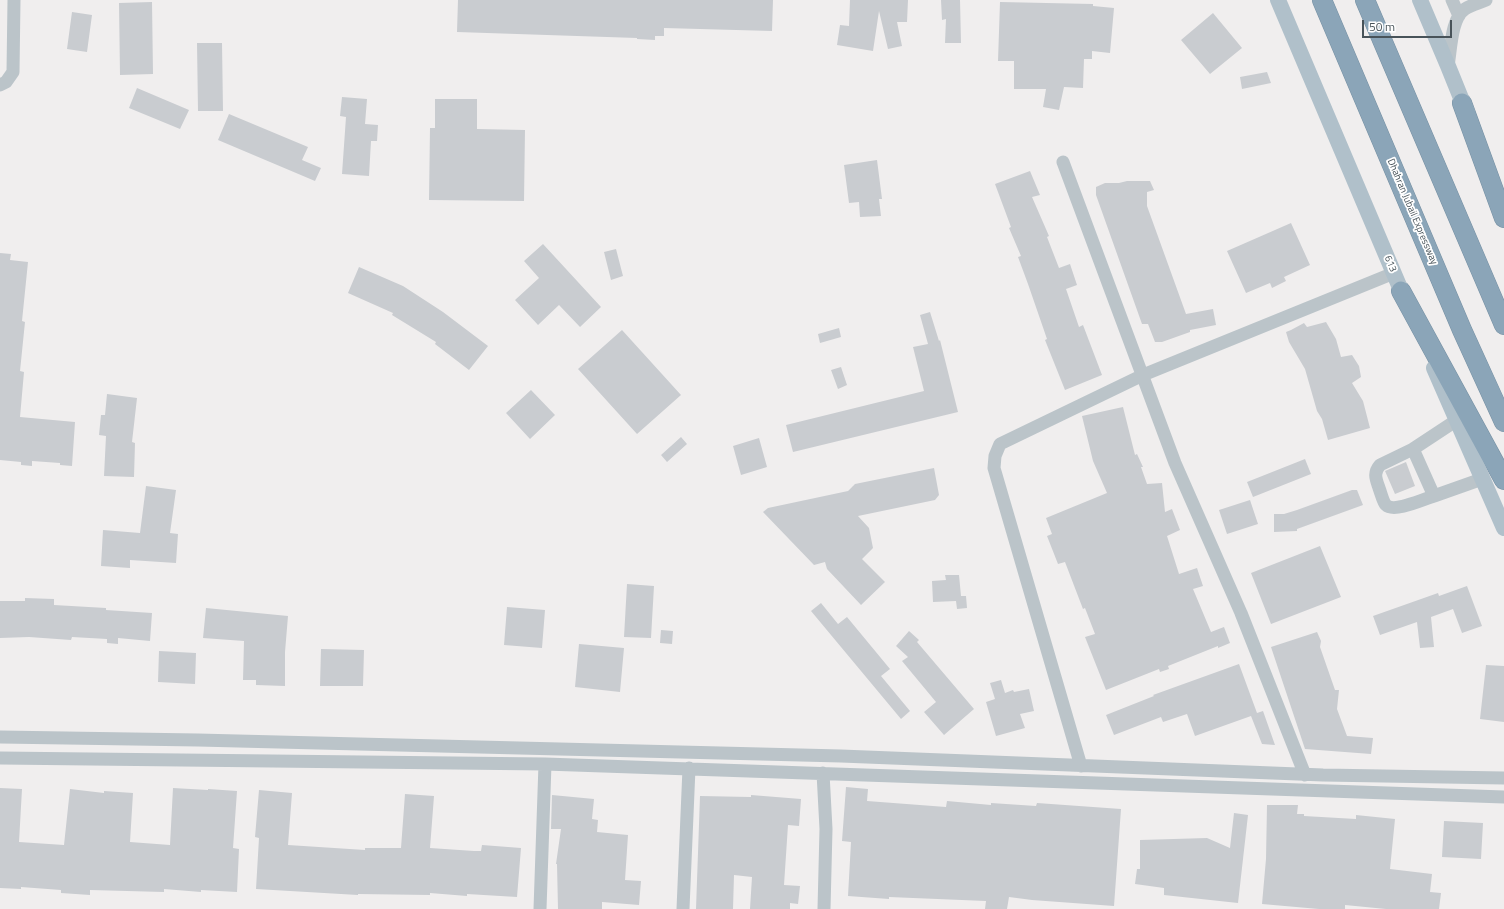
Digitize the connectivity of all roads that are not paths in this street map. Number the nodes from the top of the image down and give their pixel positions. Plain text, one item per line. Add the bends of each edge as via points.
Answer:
1 (14, 0) edge
2 (1272, 0) edge
3 (1322, 0) edge
4 (1365, 0) edge
5 (1420, 0) edge
6 (1452, 0) edge
7 (1484, 0) edge
8 (1280, 6) edge
9 (1459, 16) junction
10 (1448, 66) junction
11 (0, 85) edge
12 (1462, 103) junction
13 (1063, 162) dead end
14 (1504, 191) edge
15 (1504, 218) edge
16 (1394, 273) junction
17 (1401, 291) junction
18 (1504, 325) edge
19 (1143, 375) junction
20 (1457, 420) junction
21 (1504, 422) edge
22 (1413, 449) junction
23 (1482, 479) junction
24 (1504, 480) edge
25 (1434, 496) junction
26 (1504, 528) edge
27 (0, 737) edge
28 (0, 758) edge
29 (545, 764) junction
30 (1081, 766) junction
31 (689, 768) junction
32 (824, 773) junction
33 (1305, 775) junction
34 (1504, 778) edge
35 (1504, 797) edge
36 (540, 909) edge
37 (683, 909) edge
38 (824, 909) edge

1 - 11 street via 13,72 6,82
2 - 8 street
3 - 21 highway, Dhahran Jubail Expressway via 1459,323
4 - 18 highway
5 - 10 main road
6 - 9 street
7 - 9 street via 1464,9
8 - 16 main road, 613
9 - 10 street via 1455,24
10 - 12 main road
12 - 14 main road
12 - 15 highway
13 - 19 street
16 - 17 main road, 613
16 - 19 street
17 - 20 main road, 613
17 - 24 highway
19 - 30 street via 1000,444 995,456 994,468
19 - 33 street via 1175,463 1241,613
20 - 22 street
20 - 23 main road, 613
22 - 25 street
22 - 25 street via 1380,465 1377,469 1375,475 1385,505 1391,509 1398,508
23 - 25 street
23 - 26 main road, 613
27 - 30 street via 841,756
28 - 29 street
29 - 31 street
29 - 36 street
30 - 33 street
31 - 32 street
31 - 37 street
32 - 35 street
32 - 38 street
33 - 34 street

